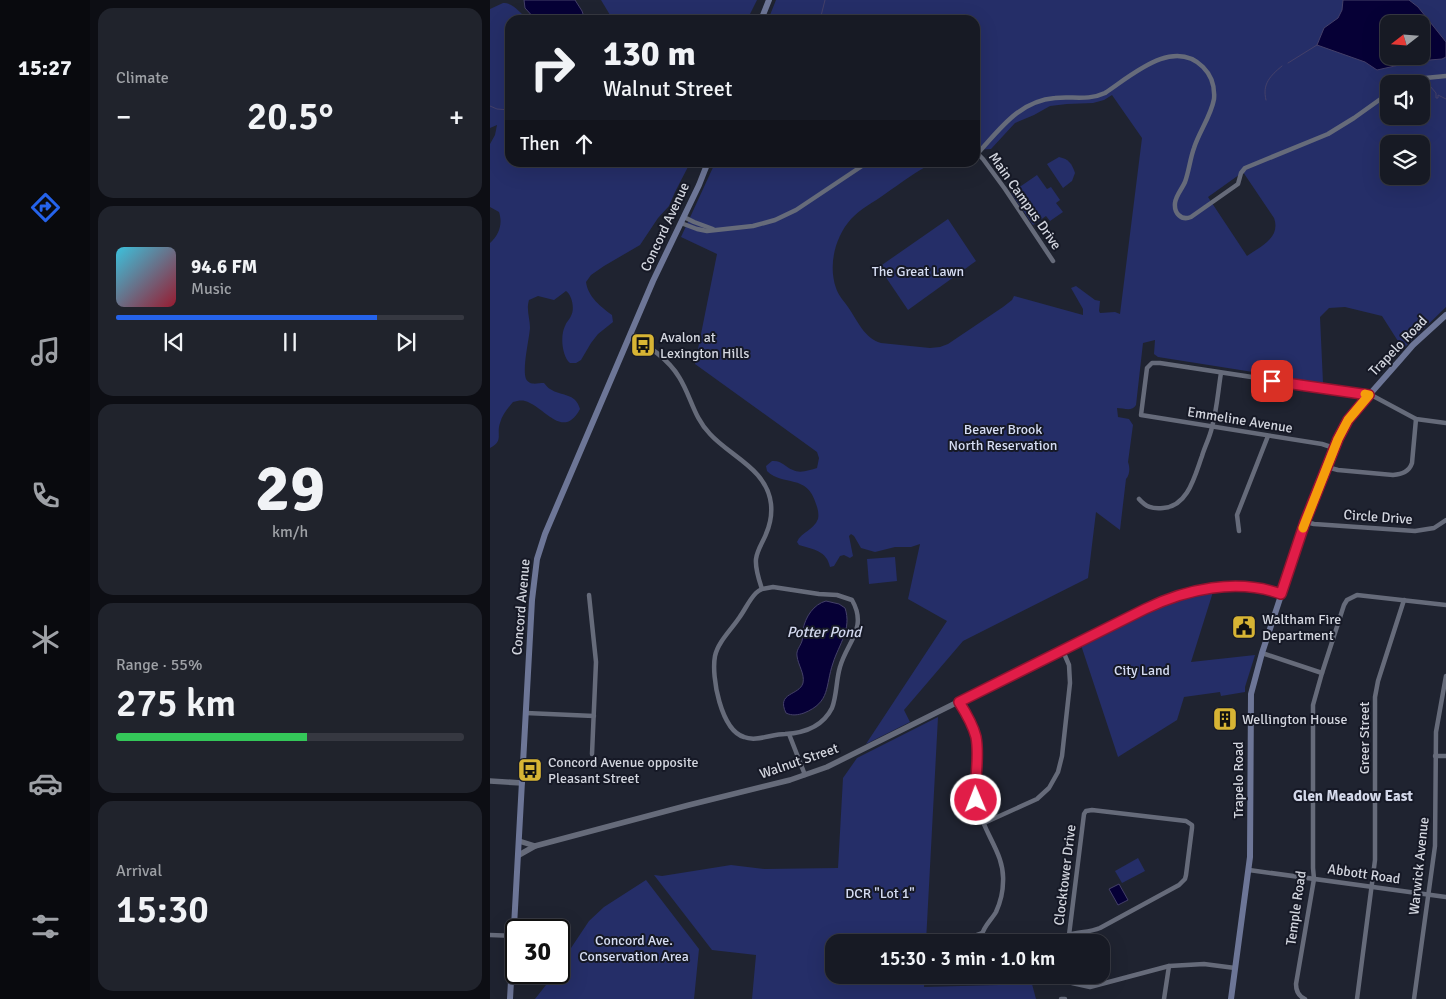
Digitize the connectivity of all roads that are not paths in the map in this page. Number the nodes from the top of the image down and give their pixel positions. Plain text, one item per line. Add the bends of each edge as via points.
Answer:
1 (769, 0) edge
2 (764, 15) edge
3 (1446, 76) edge
4 (1430, 78) edge
5 (1380, 99) edge
6 (980, 148) edge
7 (980, 157) edge
8 (706, 167) edge
9 (860, 167) edge
10 (682, 220) junction
11 (1053, 261) dead end
12 (1446, 314) edge
13 (630, 336) junction
14 (1221, 373) junction
15 (1369, 395) junction
16 (1416, 419) junction
17 (1446, 423) edge
18 (1212, 427) junction
19 (1268, 436) junction
20 (1334, 448) junction
21 (1327, 467) junction
22 (1139, 499) dead end
23 (1446, 520) edge
24 (1305, 522) junction
25 (1239, 531) dead end
26 (762, 589) junction
27 (1281, 594) junction
28 (589, 595) dead end
29 (1404, 600) junction
30 (1446, 605) edge
31 (1063, 651) junction
32 (1262, 653) junction
33 (1322, 673) junction
34 (1446, 676) edge
35 (959, 702) junction
36 (526, 712) junction
37 (594, 716) junction
38 (789, 734) junction
39 (592, 754) dead end
40 (1436, 756) junction
41 (1446, 756) edge
42 (805, 775) junction
43 (490, 781) edge
44 (522, 783) junction
45 (984, 823) junction
46 (519, 841) junction
47 (535, 846) junction
48 (518, 855) junction
49 (1249, 870) junction
50 (1314, 879) junction
51 (1373, 887) junction
52 (1429, 894) junction
53 (1446, 897) edge
54 (515, 919) edge
55 (982, 933) edge
56 (490, 934) edge
57 (505, 935) edge
58 (1069, 935) joint
59 (1169, 966) junction
60 (1235, 968) junction
61 (1110, 982) edge
62 (511, 984) edge
63 (1076, 984) edge
64 (1101, 984) edge
65 (510, 999) edge
66 (1061, 999) edge
67 (1065, 999) edge
68 (1164, 999) edge
69 (1231, 999) edge
70 (1305, 999) edge
71 (1357, 999) edge
72 (1414, 999) edge

1 - 2 main road
3 - 4 street
5 - 6 street via 1328,134 1245,168 1238,184 1187,219 1180,216 1175,203 1214,100 1212,80 1198,62 1183,57 1158,59 1097,97 1055,98 1031,103 1010,118
7 - 11 street, Main Campus Drive
8 - 10 main road, Concord Avenue
9 - 10 street via 796,210 775,220 717,230 702,230
10 - 13 main road, Concord Avenue
12 - 15 main road, Trapelo Road
13 - 26 street via 657,353 679,375 698,418 709,434 762,479 771,505 766,534 756,559
13 - 36 main road, Concord Avenue via 537,558
14 - 15 street
14 - 18 street
14 - 18 street, Emmeline Avenue via 1160,363 1152,363 1146,372 1141,415
15 - 16 street
15 - 20 main road, Trapelo Road via 1348,420
16 - 17 street
16 - 21 street via 1412,463 1405,472 1393,475
18 - 19 street, Emmeline Avenue
18 - 22 street via 1193,480 1182,499 1167,508 1157,508 1144,505
19 - 20 street, Emmeline Avenue
19 - 25 street via 1237,515
20 - 21 main road, Trapelo Road
21 - 24 main road, Trapelo Road
23 - 24 street, Circle Drive via 1434,528 1415,532
24 - 27 main road, Trapelo Road
26 - 38 street via 751,599 715,655 718,693 721,709 735,733 754,739
26 - 38 street via 773,587 846,597 856,606 859,618 839,668 832,708 821,722
27 - 31 street, Walnut Street via 1232,587 1192,592 1151,606
27 - 32 main road, Trapelo Road
28 - 37 street via 596,662
29 - 30 street, Temple Road
29 - 33 street, Temple Road via 1364,595 1347,600
29 - 51 street, Greer Street via 1375,697
31 - 35 street, Walnut Street
31 - 45 street via 1069,665 1070,683 1061,765 1054,780 1037,799
32 - 33 street
32 - 49 main road, Trapelo Road via 1251,694
33 - 50 street, Temple Road via 1313,715
34 - 40 street, Warwick Avenue via 1437,722
35 - 42 street, Walnut Street via 841,761
35 - 45 street via 975,736 976,791
36 - 37 street
36 - 44 main road, Concord Avenue
37 - 39 street
38 - 42 street
40 - 41 street
40 - 52 street, Warwick Avenue via 1435,846
42 - 47 street, Walnut Street
43 - 44 street
44 - 46 main road, Concord Avenue
45 - 55 street via 999,855 1003,881 997,910
46 - 47 street
46 - 48 main road, Concord Avenue
47 - 48 street, Walnut Street
48 - 54 main road, Concord Avenue
49 - 50 street, Abbott Road
49 - 60 main road, Trapelo Road
50 - 51 street, Abbott Road
50 - 70 street, Temple Road via 1296,984 1296,990
51 - 52 street, Abbott Road
51 - 71 street, Greer Street
52 - 53 street, Abbott Road
52 - 72 street, Warwick Avenue
56 - 57 street
58 - 58 street, Clocktower Drive via 1100,928 1179,885 1186,875 1192,828 1189,822 1086,811
59 - 60 street via 1204,964
59 - 61 street
59 - 68 street
60 - 69 main road, Trapelo Road
62 - 65 main road, Concord Avenue
63 - 64 street via 1090,987
66 - 67 street

